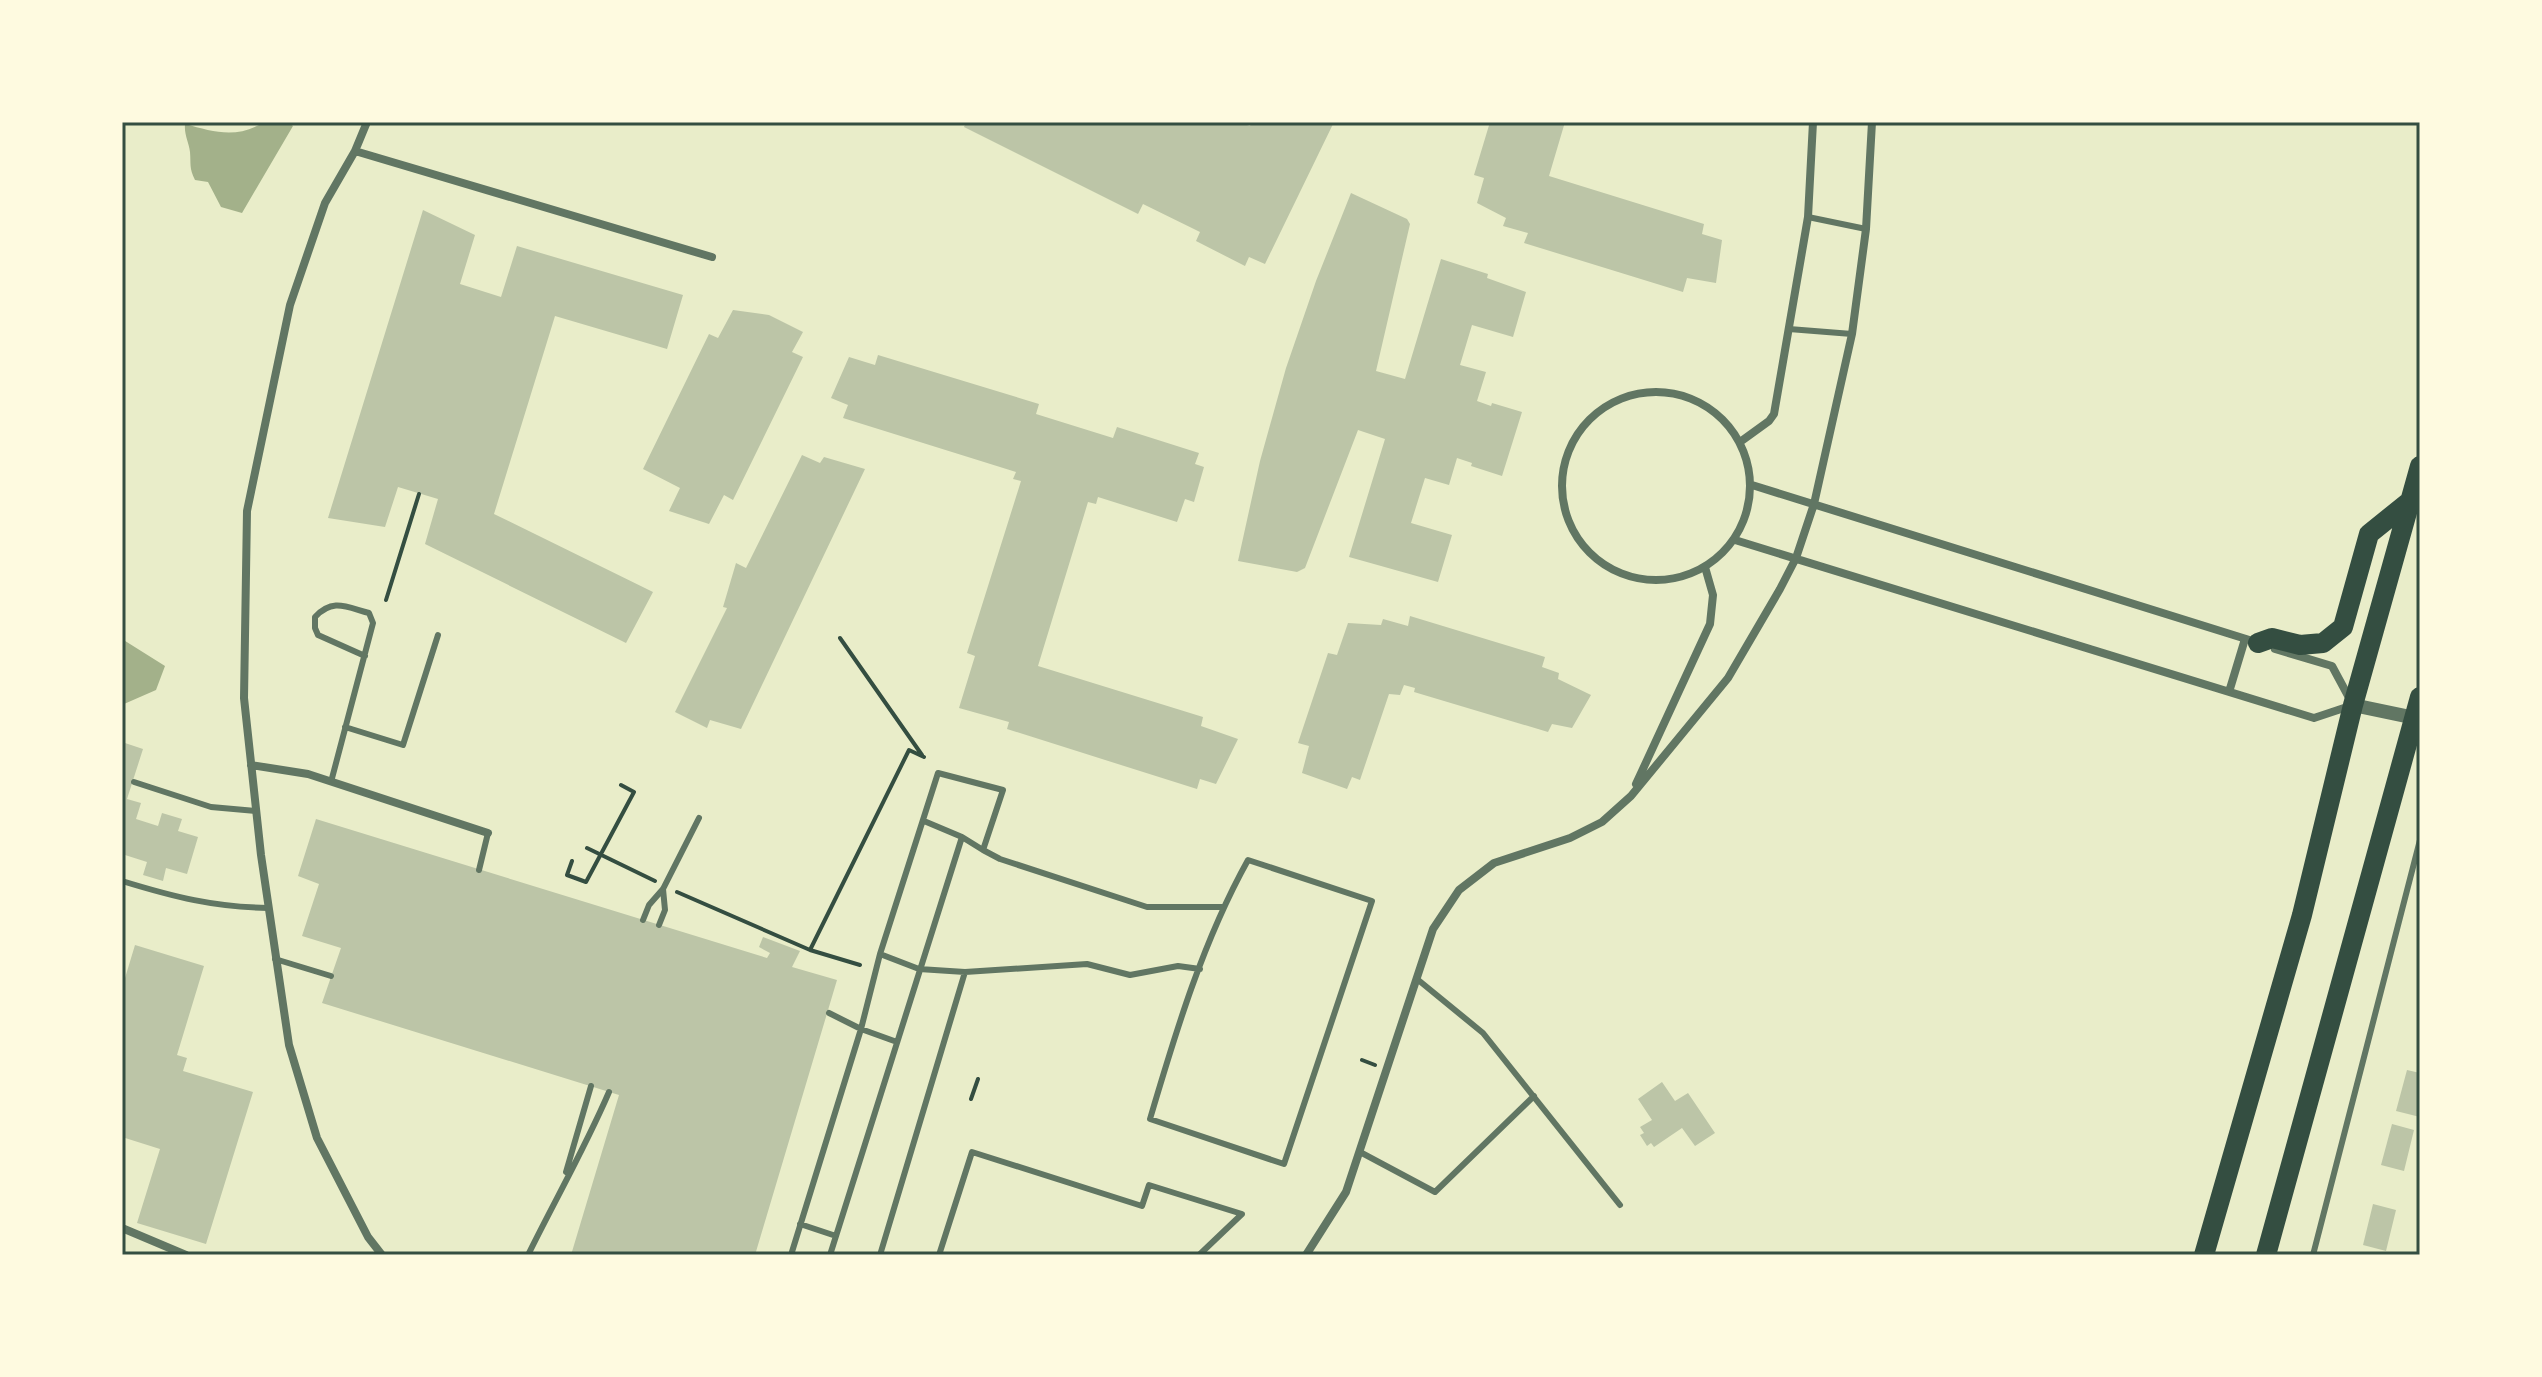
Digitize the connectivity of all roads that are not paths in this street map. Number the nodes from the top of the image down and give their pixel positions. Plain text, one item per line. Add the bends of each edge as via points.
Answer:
1 (367, 122) edge
2 (1813, 122) edge
3 (1872, 122) edge
4 (355, 151) junction
5 (1808, 217) junction
6 (1866, 229) junction
7 (712, 257) dead end
8 (1789, 329) junction
9 (1852, 334) junction
10 (1740, 442) junction
11 (2420, 466) edge
12 (1752, 485) junction
13 (2410, 501) junction
14 (1814, 504) junction
15 (1735, 540) junction
16 (1796, 558) junction
17 (1705, 567) junction
18 (438, 635) dead end
19 (2251, 641) junction
20 (365, 656) junction
21 (2229, 692) junction
22 (2353, 705) junction
23 (2418, 711) edge
24 (345, 727) junction
25 (251, 765) junction
26 (134, 782) dead end
27 (331, 782) junction
28 (1631, 796) junction
29 (256, 811) junction
30 (699, 818) dead end
31 (924, 821) junction
32 (488, 833) joint
33 (962, 837) junction
34 (2420, 840) edge
35 (983, 850) junction
36 (479, 870) dead end
37 (122, 881) edge
38 (663, 889) junction
39 (1222, 907) junction
40 (268, 908) junction
41 (643, 920) dead end
42 (659, 925) dead end
43 (880, 954) junction
44 (275, 959) junction
45 (919, 969) junction
46 (1200, 969) junction
47 (965, 972) junction
48 (331, 976) dead end
49 (1417, 979) junction
50 (829, 1013) dead end
51 (861, 1029) junction
52 (897, 1042) junction
53 (591, 1086) dead end
54 (609, 1092) dead end
55 (1534, 1096) junction
56 (1360, 1152) junction
57 (565, 1180) junction
58 (1620, 1205) dead end
59 (800, 1224) junction
60 (122, 1228) edge
61 (836, 1236) junction
62 (186, 1255) edge
63 (382, 1255) edge
64 (528, 1255) edge
65 (791, 1255) edge
66 (830, 1255) edge
67 (880, 1255) edge
68 (939, 1255) edge
69 (1199, 1255) edge
70 (1306, 1255) edge
71 (2204, 1255) edge
72 (2266, 1255) edge
73 (2313, 1255) edge

1 - 4 street
2 - 5 street
3 - 6 street
4 - 7 street
4 - 25 street via 325,203 290,305 247,511 244,698
5 - 6 lane
5 - 8 street
6 - 9 street
8 - 9 lane
8 - 10 street via 1774,414
9 - 14 street
10 - 12 street
10 - 17 street via 1704,407 1653,393 1619,401 1593,416 1573,436 1560,467 1560,497 1567,518 1599,559 1628,573 1660,577
11 - 13 main road
12 - 14 street
12 - 15 street
13 - 19 main road via 2369,534 2343,627 2323,643
13 - 22 main road
14 - 16 street
14 - 19 street
15 - 16 street
15 - 17 street
16 - 21 street
16 - 28 street via 1728,678
17 - 28 street via 1713,595 1710,624
18 - 24 lane via 403,745
19 - 21 street
19 - 22 street via 2332,666
20 - 20 lane via 373,623 369,613 339,604 324,607 315,617 318,635
20 - 24 lane
21 - 22 street via 2314,718
22 - 23 street
22 - 71 main road via 2302,915
23 - 72 main road
24 - 27 lane
25 - 27 street
25 - 29 street
26 - 29 lane via 211,807
27 - 32 street
28 - 49 street via 1602,822 1494,863 1459,890 1433,929
29 - 40 street
30 - 38 lane
31 - 33 lane
31 - 35 lane via 938,773 1003,790
31 - 43 lane
32 - 36 lane
33 - 35 lane
33 - 45 lane
34 - 73 lane
35 - 39 lane via 1147,907
37 - 40 lane via 178,898
38 - 41 lane
38 - 42 lane via 665,910
39 - 46 lane
39 - 46 lane via 1248,860 1372,901 1284,1164 1150,1119
40 - 44 street
43 - 45 lane
43 - 51 lane
44 - 48 lane
44 - 63 street via 289,1045 317,1138
45 - 47 lane
45 - 52 lane
46 - 47 lane via 1178,966 1130,975 1087,964
47 - 67 lane
49 - 55 lane via 1483,1033
49 - 56 street
50 - 51 lane
51 - 52 lane
51 - 59 lane
52 - 61 lane
53 - 57 lane
54 - 57 lane
55 - 56 lane via 1435,1192
55 - 58 lane
56 - 70 street via 1346,1192
57 - 64 lane
59 - 61 lane
59 - 65 lane
60 - 62 street
61 - 66 lane
68 - 69 lane via 972,1152 1142,1206 1149,1185 1242,1214

